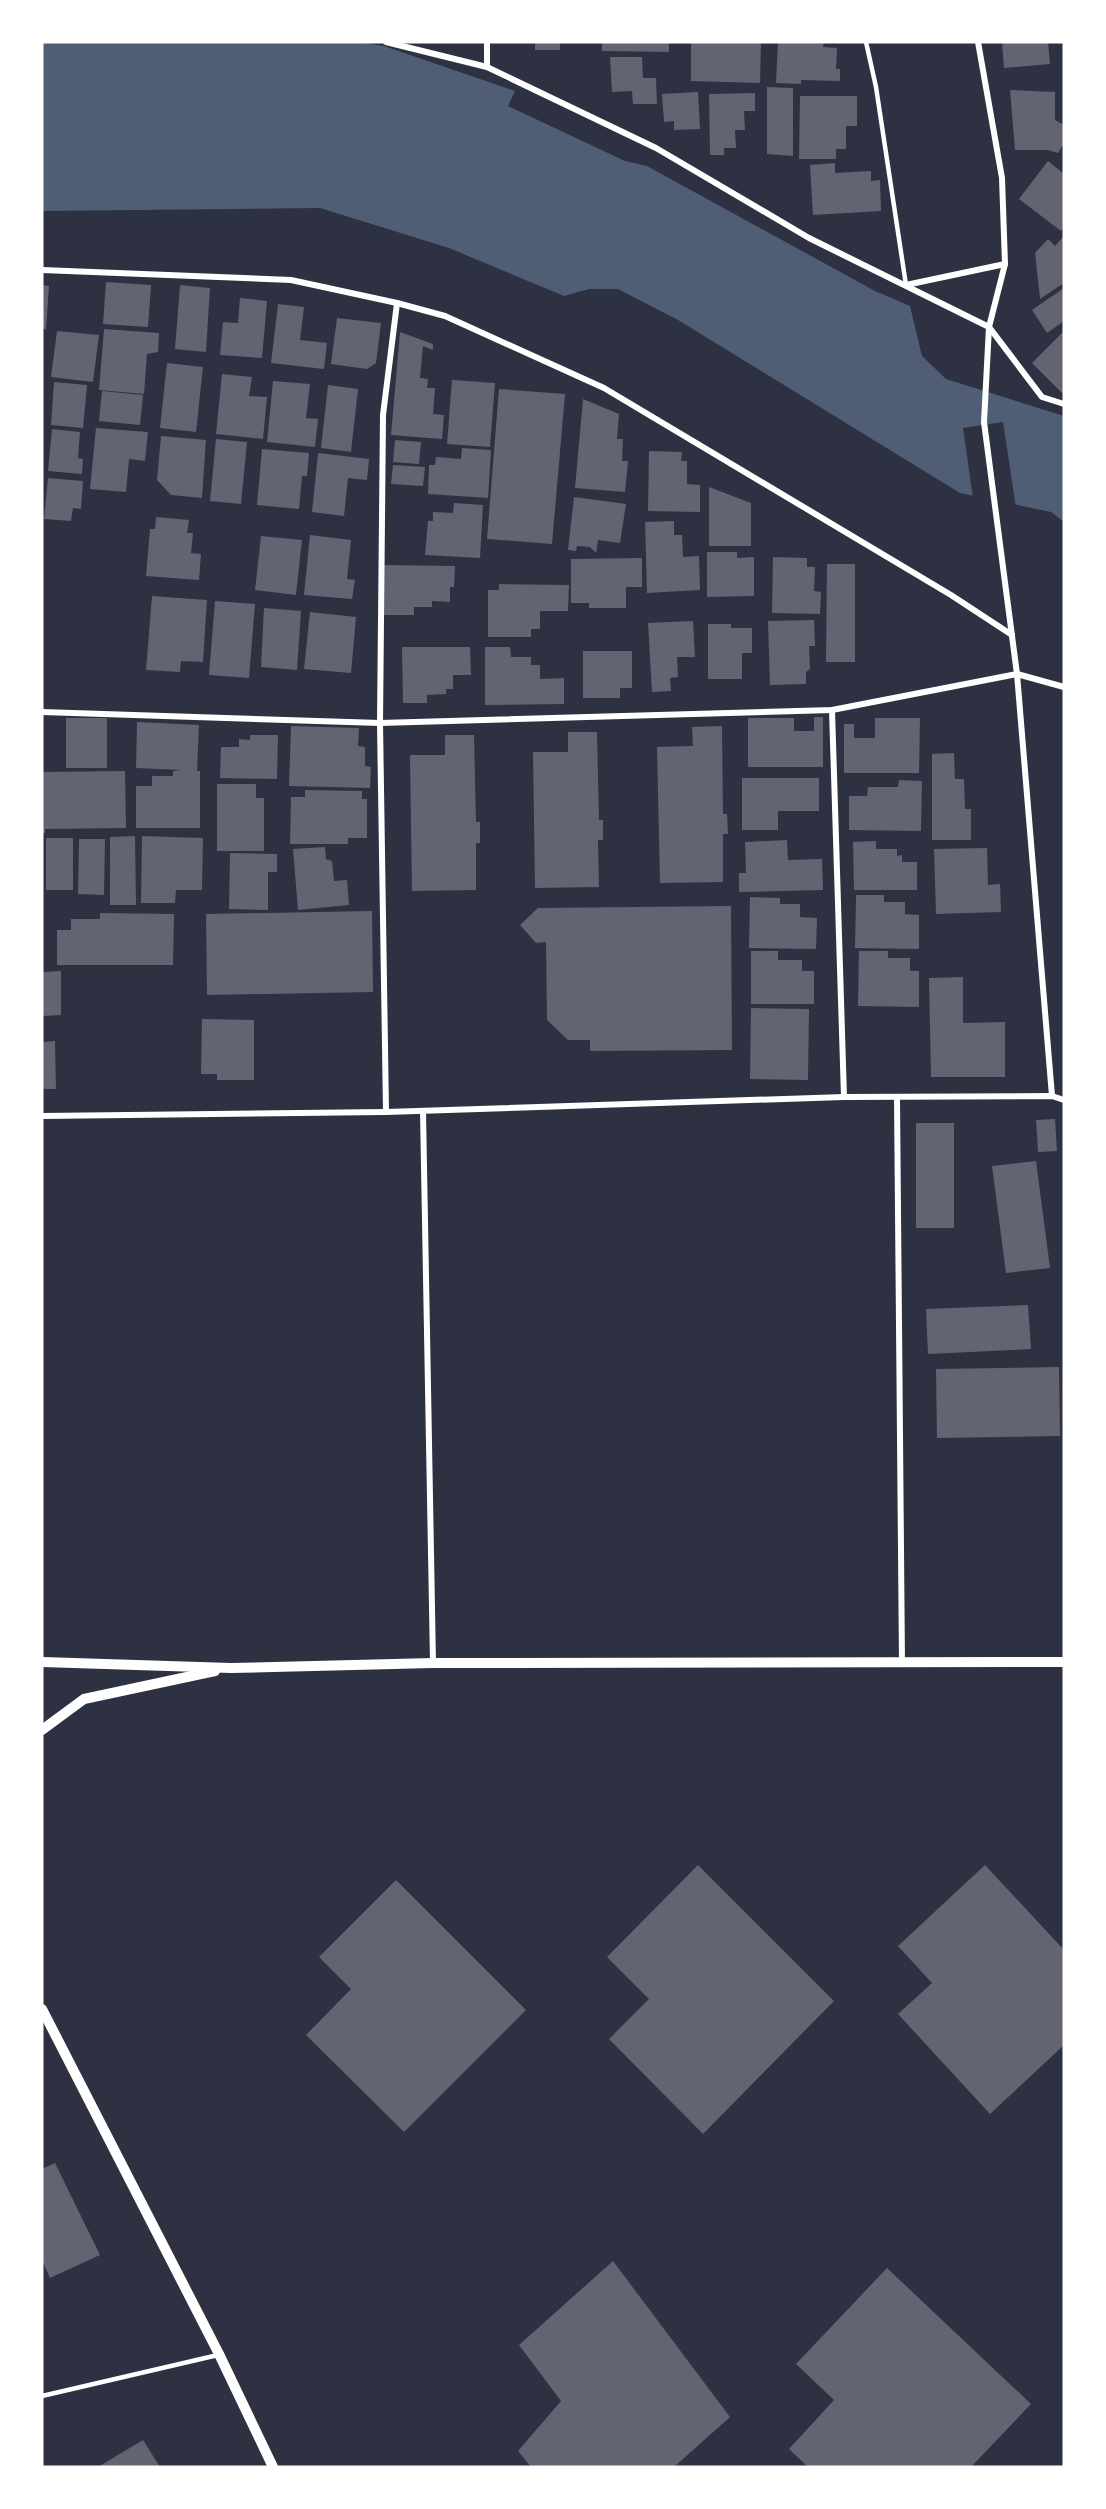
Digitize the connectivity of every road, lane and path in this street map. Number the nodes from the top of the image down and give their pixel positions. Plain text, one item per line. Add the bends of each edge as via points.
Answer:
1 (386, 42) edge
2 (487, 42) edge
3 (866, 42) edge
4 (978, 42) edge
5 (487, 67) junction
6 (1005, 264) junction
7 (42, 270) edge
8 (906, 285) junction
9 (397, 303) junction
10 (988, 327) junction
11 (1064, 404) edge
12 (1012, 635) junction
13 (1017, 674) junction
14 (1064, 687) edge
15 (832, 710) junction
16 (42, 712) edge
17 (380, 723) junction
18 (1052, 1096) junction
19 (844, 1097) junction
20 (897, 1098) junction
21 (1064, 1100) edge
22 (423, 1111) junction
23 (386, 1112) junction
24 (42, 1116) edge
25 (42, 1662) edge
26 (1064, 1662) edge
27 (434, 1663) junction
28 (902, 1663) junction
29 (231, 1668) junction
30 (42, 1730) edge
31 (42, 2010) edge
32 (219, 2354) junction
33 (42, 2396) edge
34 (273, 2467) edge

1 - 5 street
2 - 5 street
3 - 8 lane
4 - 6 street via 1002,178
5 - 8 street via 656,148 809,238
6 - 8 street
6 - 10 street
7 - 9 street via 291,280
8 - 10 street
9 - 12 street via 445,316 604,388
9 - 17 street via 383,415
10 - 11 street via 1042,397
10 - 12 street via 984,422
12 - 13 street
13 - 14 street
13 - 15 street
13 - 18 street
15 - 17 street
15 - 19 street
16 - 17 street
17 - 23 street
18 - 20 street
18 - 21 street
19 - 20 street
19 - 22 street
20 - 28 street
22 - 23 street
22 - 27 street
23 - 24 street
25 - 29 street
26 - 28 street
27 - 28 street
27 - 29 street
29 - 30 street via 84,1699
31 - 32 street
32 - 33 lane
32 - 34 street

